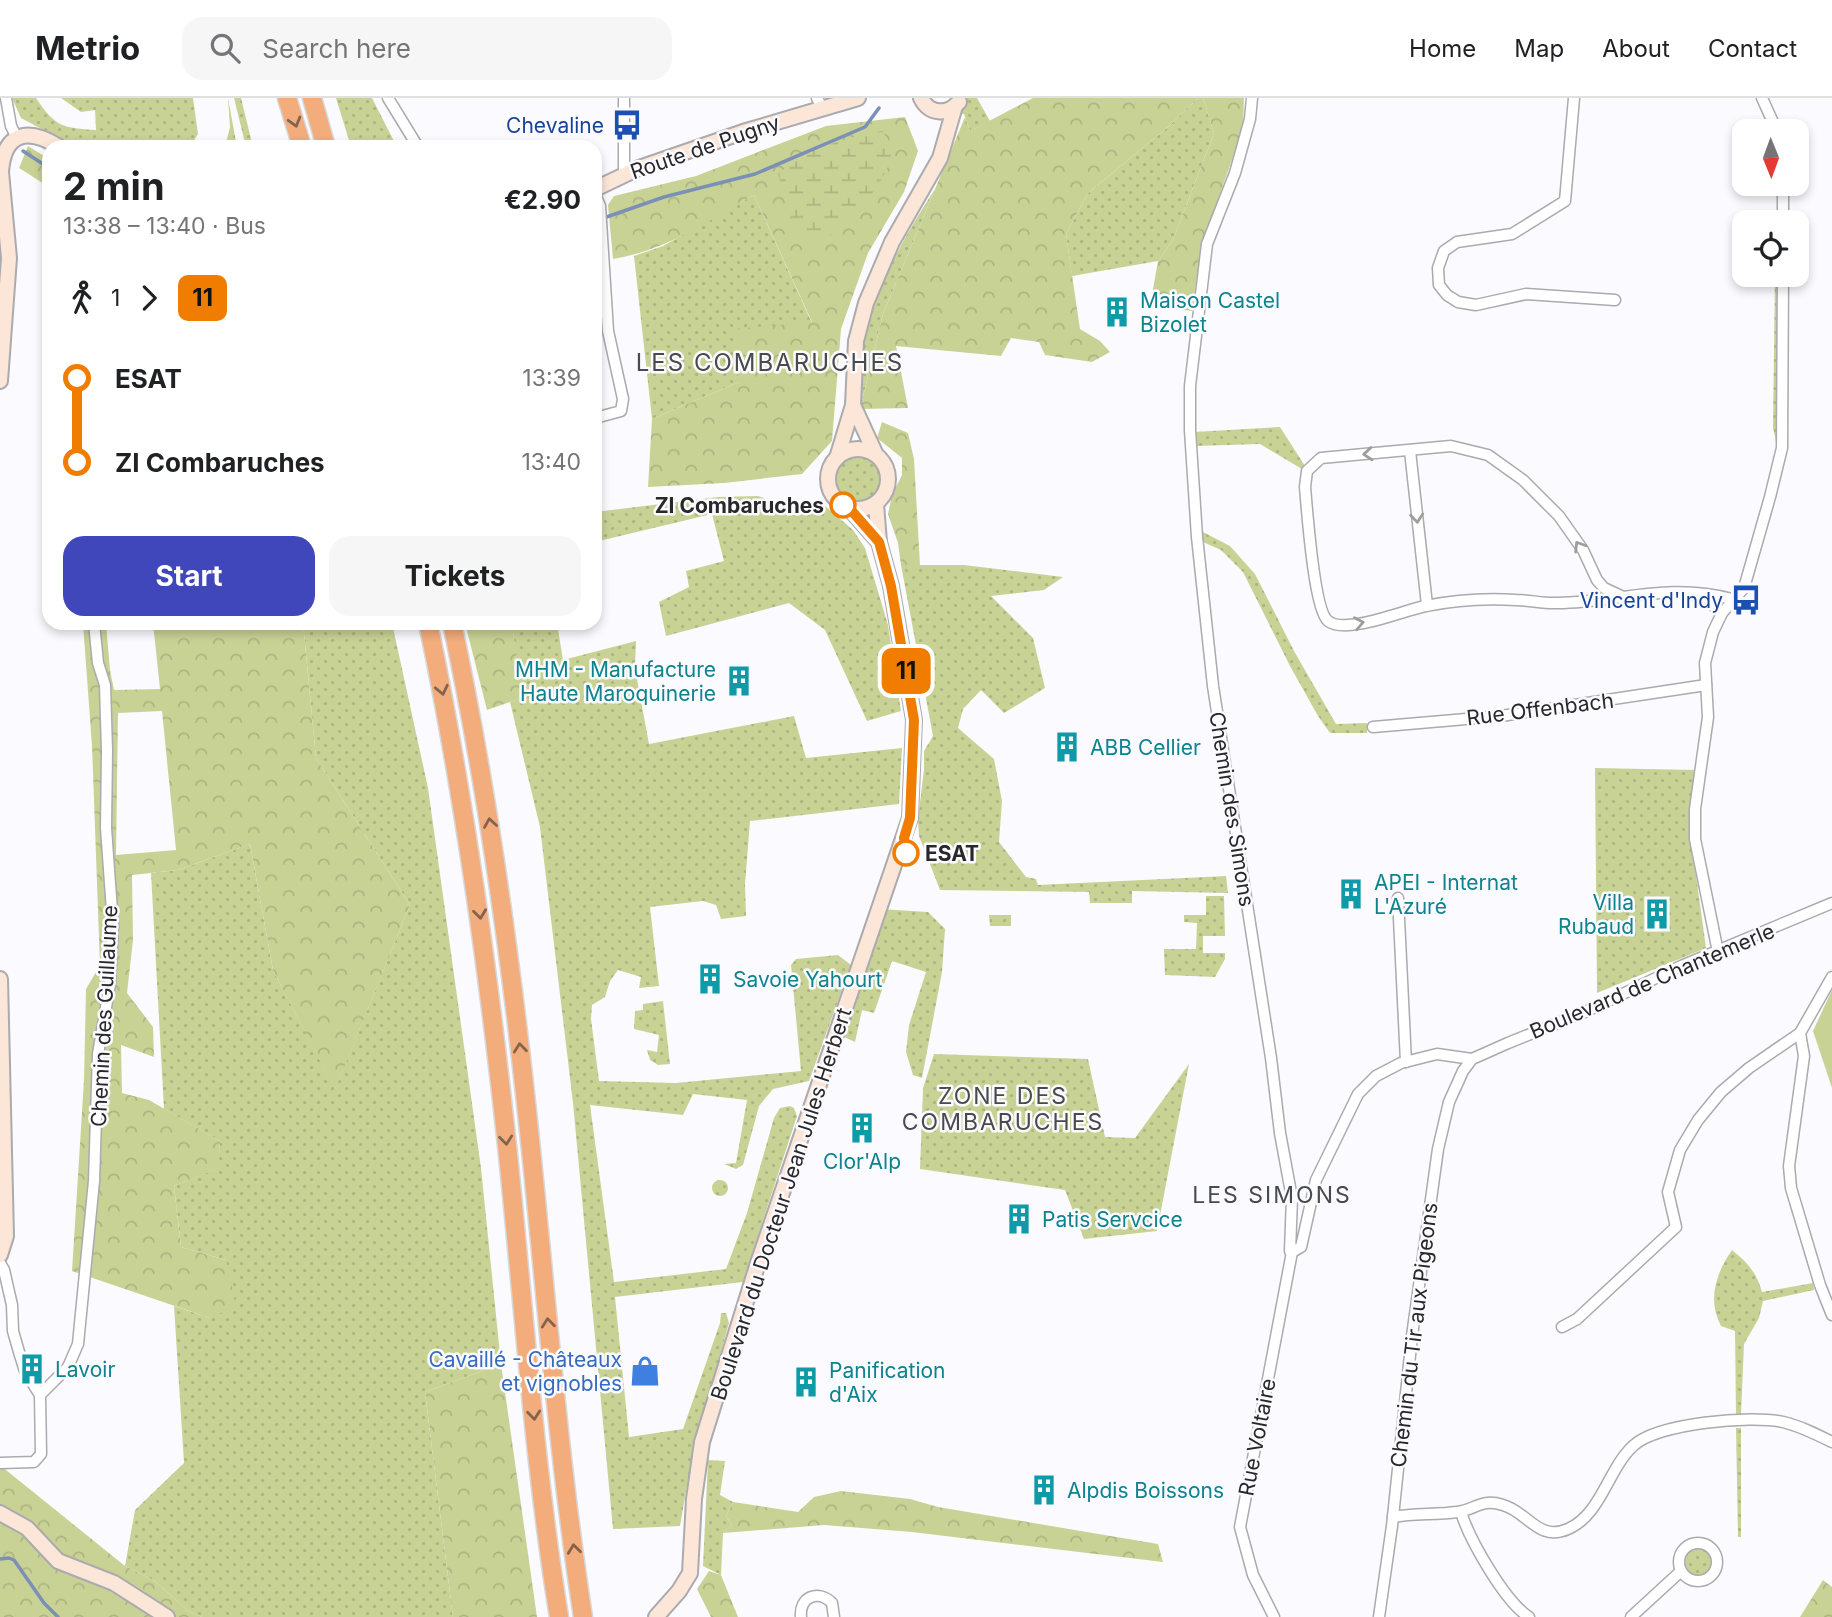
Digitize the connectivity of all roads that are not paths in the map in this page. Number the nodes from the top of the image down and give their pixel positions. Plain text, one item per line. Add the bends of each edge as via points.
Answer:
1 (6, 98) edge
2 (287, 98) edge
3 (312, 98) edge
4 (388, 98) edge
5 (624, 98) edge
6 (858, 98) edge
7 (1252, 98) edge
8 (1574, 98) edge
9 (1762, 98) edge
10 (922, 101) edge
11 (958, 102) edge
12 (819, 103) edge
13 (1772, 119) edge
14 (17, 138) junction
15 (47, 140) edge
16 (300, 140) edge
17 (324, 140) edge
18 (414, 140) edge
19 (940, 158) junction
20 (0, 172) edge
21 (624, 174) junction
22 (602, 188) edge
23 (602, 226) edge
24 (1783, 287) edge
25 (1615, 300) dead end
26 (0, 382) edge
27 (853, 405) junction
28 (602, 416) edge
29 (1410, 451) junction
30 (876, 455) junction
31 (837, 457) junction
32 (876, 504) junction
33 (850, 509) junction
34 (879, 542) junction
35 (1597, 580) junction
36 (1686, 592) junction
37 (1621, 596) junction
38 (1732, 599) junction
39 (1584, 600) junction
40 (1427, 605) junction
41 (1721, 613) junction
42 (95, 630) edge
43 (429, 630) edge
44 (453, 630) edge
45 (1706, 685) junction
46 (1374, 727) dead end
47 (1398, 898) dead end
48 (1832, 903) edge
49 (1718, 952) junction
50 (1832, 977) edge
51 (0, 979) edge
52 (1800, 1033) junction
53 (1443, 1054) junction
54 (1472, 1059) junction
55 (1406, 1062) junction
56 (1463, 1071) junction
57 (1292, 1252) junction
58 (0, 1255) edge
59 (0, 1263) edge
60 (1832, 1315) edge
61 (1562, 1328) dead end
62 (40, 1395) junction
63 (1832, 1442) edge
64 (0, 1463) edge
65 (1461, 1512) junction
66 (0, 1513) edge
67 (1394, 1513) junction
68 (1681, 1572) junction
69 (167, 1617) edge
70 (559, 1617) edge
71 (583, 1617) edge
72 (656, 1617) edge
73 (801, 1617) edge
74 (834, 1617) edge
75 (1274, 1617) edge
76 (1379, 1617) edge
77 (1529, 1617) edge
78 (1631, 1617) edge

1 - 14 street
2 -> 16 highway
3 - 17 highway
4 - 18 street
5 - 21 street
6 - 12 street, Route de Pugny
7 - 57 street, Chemin des Simons via 1235,173 1207,244 1190,430 1210,661 1292,1198
8 - 25 street via 1565,201 1512,234 1457,242 1444,251 1439,285 1458,302 1476,305 1526,294
9 - 13 street
10 - 11 street via 945,112
10 - 19 street via 940,134
11 - 19 street
12 - 21 street, Route de Pugny
14 - 15 street via 30,135
14 - 20 street via 8,146
19 - 27 street via 892,242 866,303 856,341
20 - 26 street via 9,258
21 - 22 street, Route de Pugny
23 - 28 street via 608,331 623,399 621,411
24 - 38 street via 1782,448 1744,588
27 - 30 street
27 - 31 street
35 -> 29 street via 1559,516 1523,480 1488,455 1451,446
29 -> 40 street
29 -> 40 street via 1321,458 1307,471 1305,486 1318,595 1329,622 1359,624
30 - 31 street via 852,450
30 - 32 street via 886,468 888,484
31 - 33 street via 829,471 829,489
32 - 33 street
32 - 34 street
33 - 34 street, Boulevard du Docteur Jean Jules Herbert
34 - 72 street, Boulevard du Docteur Jean Jules Herbert via 914,720 910,818 702,1442 690,1573
35 - 37 street
35 - 39 street
36 - 37 street
36 - 38 street
36 - 41 street
37 - 39 street
38 - 41 street
39 - 40 street
41 - 45 street via 1705,663
42 - 62 street, Chemin des Guillaume via 105,685 106,828 113,925 110,984 98,1054 94,1181 78,1344 68,1367
43 -> 70 highway via 476,885
71 -> 44 highway via 498,873
45 - 46 street, Rue Offenbach via 1501,716
45 - 49 street via 1708,717 1695,839
47 - 55 street
48 - 49 street, Boulevard de Chantemerle
49 - 54 street, Boulevard de Chantemerle
50 - 52 street
51 - 58 street via 6,1236
52 - 60 street via 1804,1056 1789,1166 1791,1188
52 - 61 street via 1749,1068 1698,1120 1680,1150 1668,1192 1676,1227
53 - 54 street
53 - 55 street
53 - 56 street
54 - 56 street, Chemin du Tir aux Pigeons
55 - 57 street via 1376,1076 1358,1094 1316,1180 1301,1247
56 - 67 street, Chemin du Tir aux Pigeons via 1438,1149
57 - 75 street, Rue Voltaire via 1240,1527 1253,1575
59 - 62 street via 19,1352
62 - 64 street via 41,1454 34,1462
63 - 65 street via 1771,1420 1738,1419 1672,1428 1647,1435 1632,1446 1592,1507 1568,1529 1550,1534 1503,1505 1482,1502
65 - 67 street
65 - 77 street via 1466,1531 1498,1581
66 - 69 street via 27,1528 58,1561 114,1583
67 - 76 street, Chemin du Tir aux Pigeons
68 - 68 street via 1696,1582 1708,1579 1717,1563 1713,1551 1703,1543 1684,1548 1678,1559
68 - 78 street
73 - 74 street via 802,1603 818,1595 832,1603

